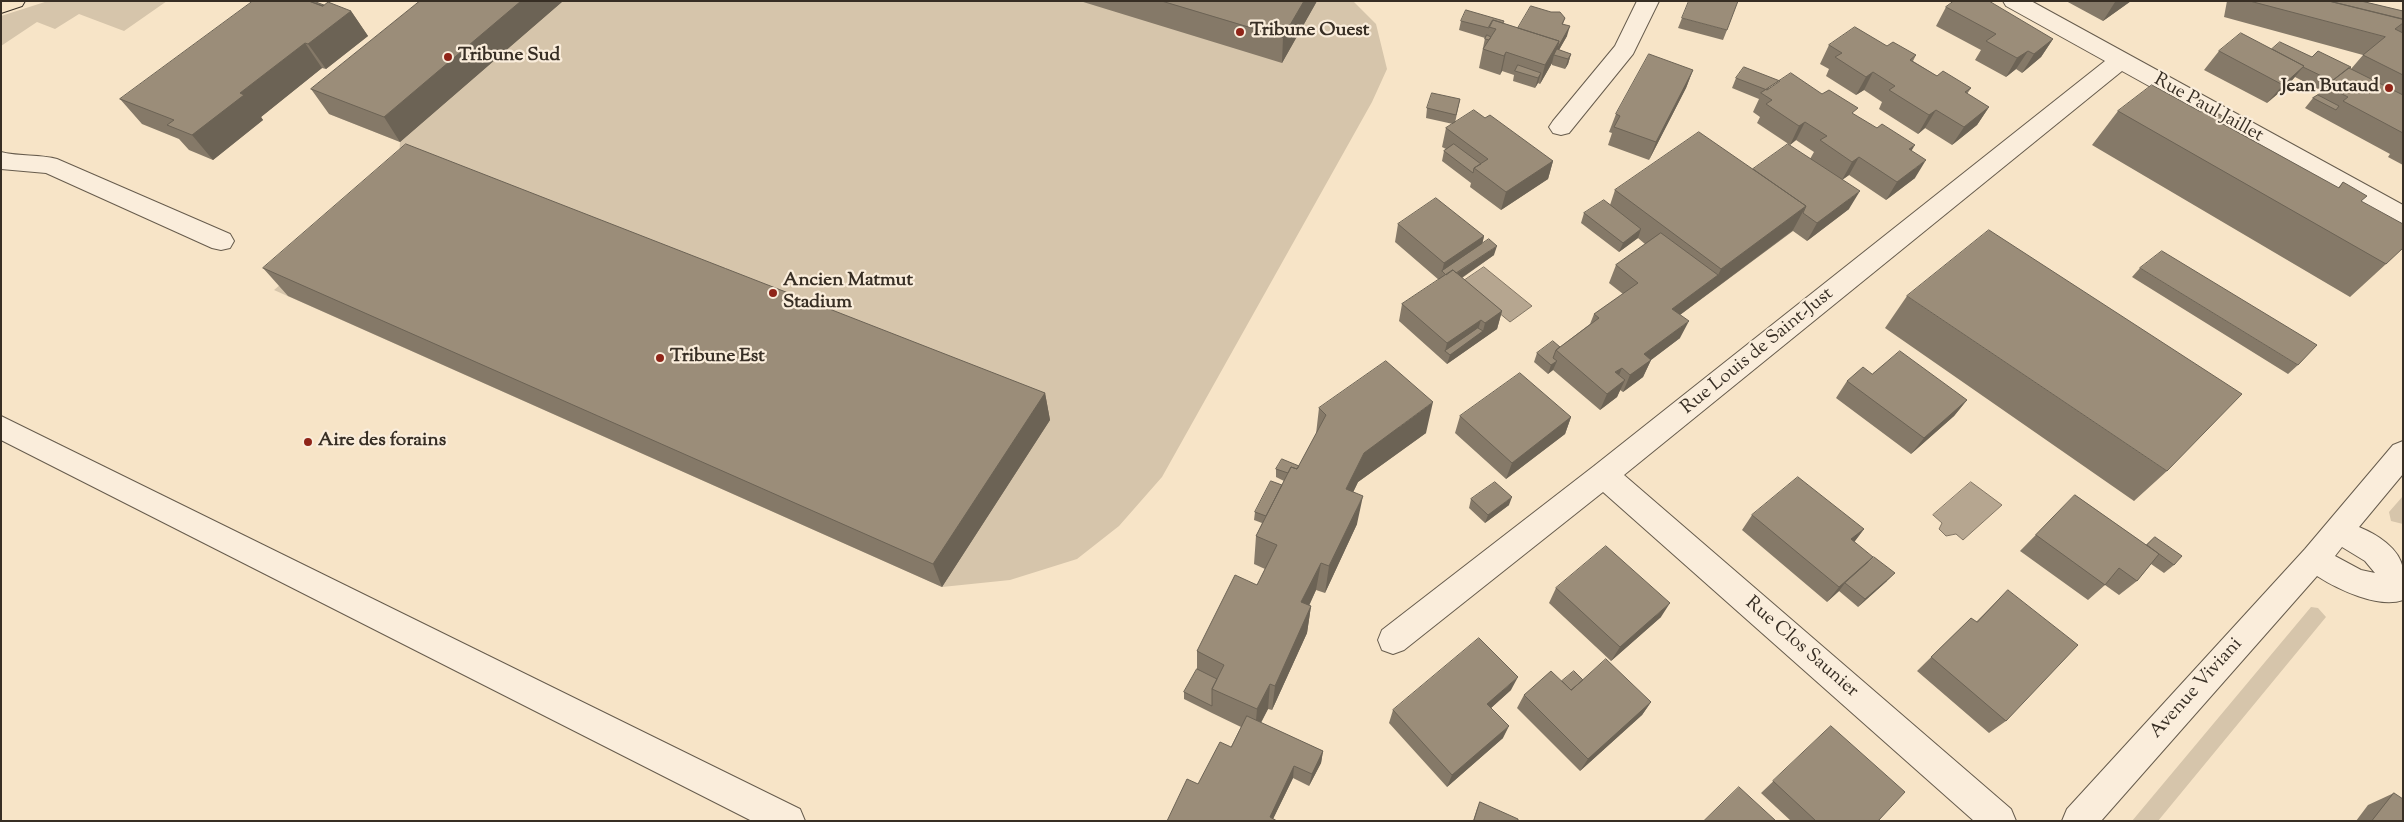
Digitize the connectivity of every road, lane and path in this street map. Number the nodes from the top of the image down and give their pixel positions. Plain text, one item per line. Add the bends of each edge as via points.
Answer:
1 (14, 1) edge
2 (1648, 1) edge
3 (2014, 1) edge
4 (1, 6) edge
5 (2120, 61) junction
6 (1561, 127) dead end
7 (1, 160) edge
8 (2403, 216) edge
9 (220, 241) dead end
10 (1, 428) edge
11 (2403, 453) edge
12 (1604, 475) junction
13 (2338, 531) junction
14 (2315, 558) junction
15 (2400, 591) edge
16 (1393, 640) dead end
17 (788, 821) edge
18 (1999, 821) edge
19 (2078, 821) edge

1 - 4 highway
2 - 6 street via 1625,49
3 - 5 street, Rue Paul Jaillet
5 - 8 street, Rue Paul Jaillet
5 - 12 street, Rue Louis de Saint-Just
7 - 9 street via 48,165
10 - 17 street
11 - 13 street, Avenue Viviani
12 - 16 street, Rue Louis de Saint-Just
12 - 18 street, Rue Clos Saunier
13 - 14 street, Avenue Viviani
13 - 15 street via 2370,545 2381,555
14 - 15 street via 2358,584
14 - 19 street, Avenue Viviani

